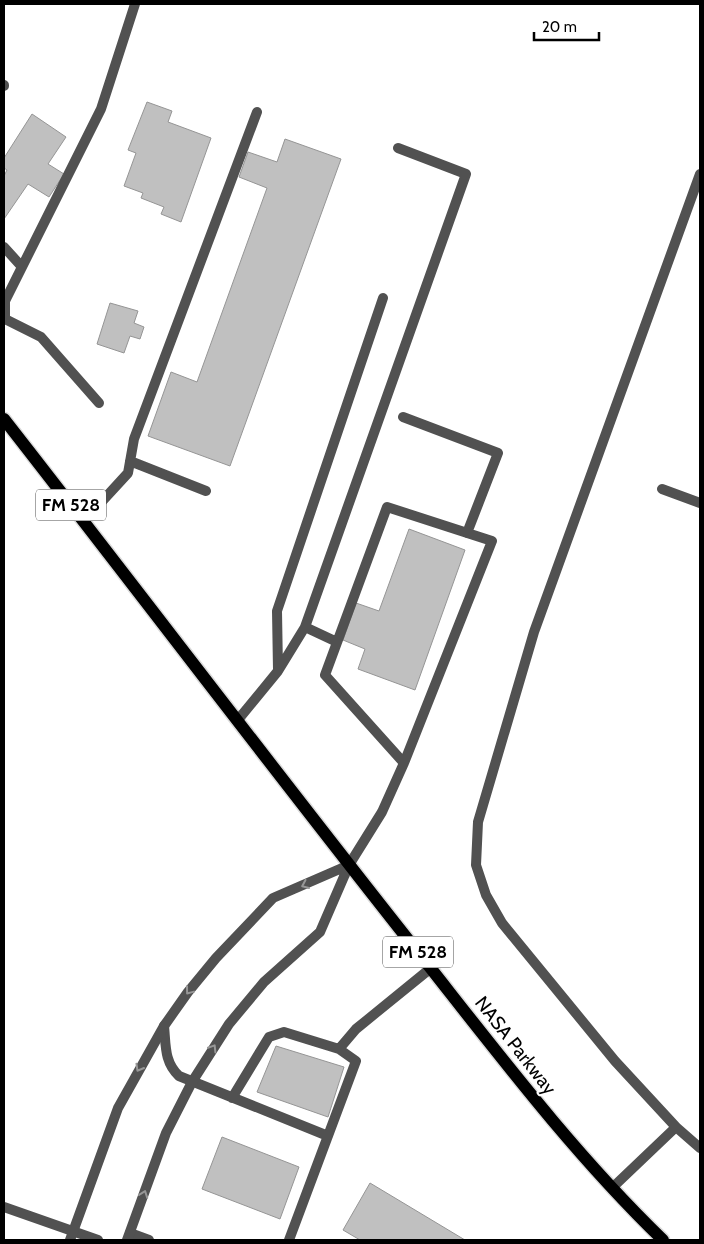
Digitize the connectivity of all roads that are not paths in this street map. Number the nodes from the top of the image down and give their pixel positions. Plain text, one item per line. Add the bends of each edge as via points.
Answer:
1 (135, 4) edge
2 (257, 112) dead end
3 (398, 148) dead end
4 (700, 174) edge
5 (4, 247) edge
6 (22, 267) junction
7 (383, 298) dead end
8 (5, 319) edge
9 (99, 403) dead end
10 (402, 417) dead end
11 (4, 419) edge
12 (130, 461) junction
13 (662, 489) dead end
14 (206, 491) dead end
15 (700, 503) edge
16 (84, 521) junction
17 (467, 533) junction
18 (305, 627) junction
19 (337, 642) junction
20 (278, 671) junction
21 (237, 721) junction
22 (404, 763) junction
23 (349, 865) junction
24 (431, 968) junction
25 (164, 1026) junction
26 (339, 1049) junction
27 (192, 1082) junction
28 (232, 1098) junction
29 (676, 1127) junction
30 (328, 1136) junction
31 (700, 1148) edge
32 (612, 1188) junction
33 (4, 1207) edge
34 (72, 1236) edge
35 (129, 1237) edge
36 (98, 1240) edge
37 (149, 1240) edge
38 (289, 1240) edge
39 (663, 1240) edge

1 - 6 street via 101,109
2 - 12 street via 134,439
3 - 18 street via 466,174
4 - 29 street via 534,632 478,822 476,865 486,896 502,923 615,1061
5 - 6 street
6 - 8 street via 5,301
7 - 20 street via 276,611
8 - 9 street via 41,337
10 - 17 street via 498,453
11 - 16 main road, FM 528
12 - 14 street
12 - 16 street via 128,473
13 - 15 street
16 - 21 main road, FM 528
17 - 19 street via 387,507
17 - 22 street via 492,541
18 - 19 street
18 - 20 street
19 - 22 street via 325,675
20 - 21 street
21 - 23 main road, FM 528
22 - 23 street via 382,812
23 - 24 main road, NASA Parkway / FM 528
23 -> 25 street via 273,898 216,958
27 -> 23 street via 229,1024 264,982 320,932
24 - 26 street via 356,1029
24 - 32 main road, NASA Parkway / FM 528 via 557,1126
25 - 27 street via 168,1062 179,1076
25 -> 34 street via 118,1108
26 - 28 street via 284,1032 269,1037
26 - 30 street via 356,1061
27 - 28 street
35 -> 27 street via 166,1134
28 - 30 street
29 - 31 street
29 - 32 street
30 - 38 street
32 - 39 main road, NASA Parkway / FM 528
33 - 34 street
34 - 36 street
35 - 37 street

